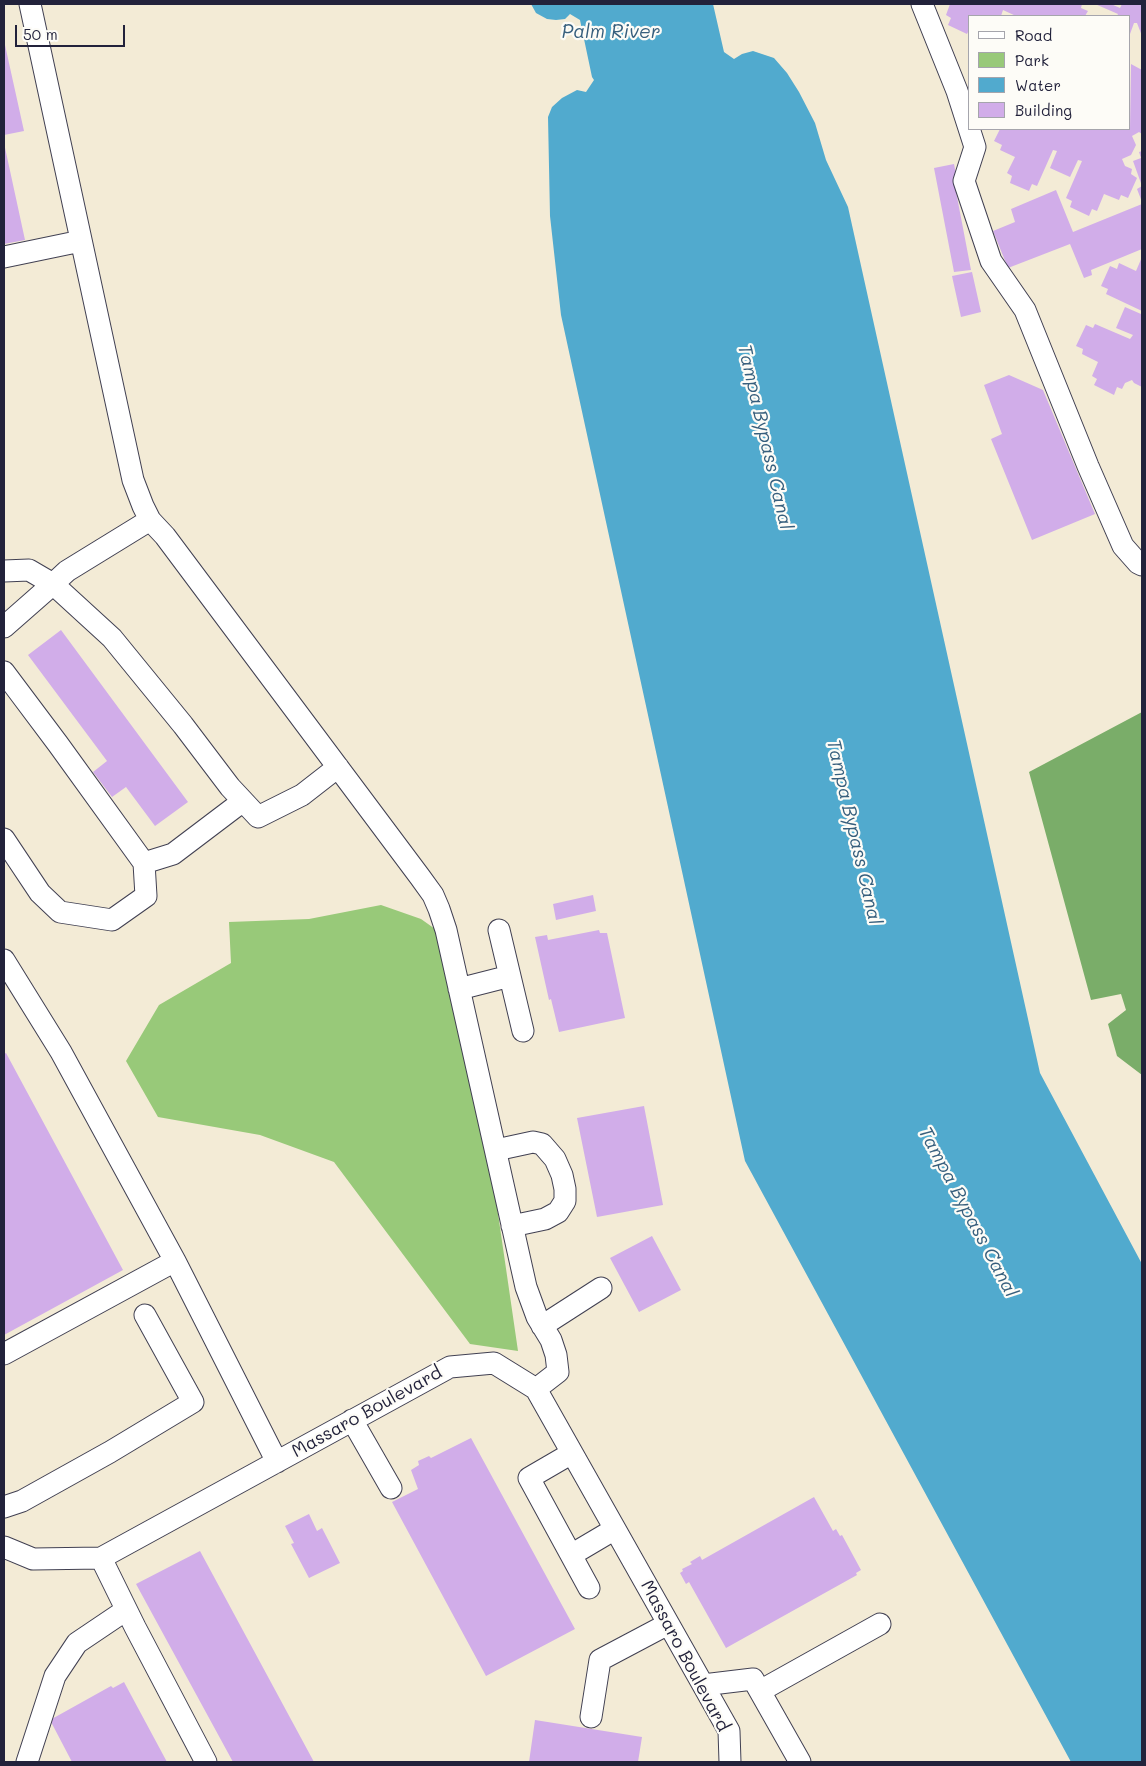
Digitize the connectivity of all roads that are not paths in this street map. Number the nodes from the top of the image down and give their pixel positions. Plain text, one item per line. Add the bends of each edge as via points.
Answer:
1 (30, 4) edge
2 (922, 4) edge
3 (968, 125) edge
4 (970, 130) edge
5 (80, 241) junction
6 (4, 257) edge
7 (150, 520) junction
8 (1142, 565) edge
9 (4, 571) edge
10 (52, 584) junction
11 (4, 628) edge
12 (4, 672) edge
13 (338, 768) junction
14 (243, 801) junction
15 (4, 839) edge
16 (144, 863) junction
17 (499, 930) dead end
18 (4, 960) edge
19 (510, 976) junction
20 (459, 989) junction
21 (523, 1031) dead end
22 (496, 1150) junction
23 (512, 1226) junction
24 (175, 1261) junction
25 (602, 1288) dead end
26 (145, 1315) dead end
27 (542, 1326) junction
28 (4, 1354) edge
29 (536, 1389) junction
30 (352, 1420) junction
31 (572, 1452) junction
32 (277, 1462) junction
33 (391, 1488) dead end
34 (4, 1507) edge
35 (615, 1529) junction
36 (4, 1548) edge
37 (571, 1555) junction
38 (100, 1558) junction
39 (589, 1588) dead end
40 (126, 1610) junction
41 (668, 1624) junction
42 (880, 1624) dead end
43 (703, 1685) junction
44 (760, 1692) junction
45 (591, 1717) dead end
46 (27, 1762) edge
47 (206, 1762) edge
48 (730, 1762) edge
49 (800, 1762) edge

1 - 5 street
2 - 3 street
4 - 8 street via 975,147 964,181 992,261 1025,310 1122,546
5 - 6 street
5 - 7 street via 134,480
7 - 10 street via 67,571
7 - 13 street
9 - 10 street via 29,570
10 - 11 street
10 - 14 street via 112,638
12 - 16 street
13 - 14 street via 302,795 258,817
13 - 20 street via 433,895 446,930
14 - 16 street via 173,854
15 - 16 street via 40,893 60,912 112,920 146,896
17 - 19 street
18 - 24 street via 61,1052
19 - 20 street
19 - 21 street
20 - 22 street
22 - 23 street
22 - 23 street via 533,1142 542,1144 555,1159 565,1189 565,1201 558,1212 545,1219
23 - 27 street via 526,1287
24 - 28 street
24 - 32 street
25 - 27 street
26 - 34 street via 193,1402 22,1501
27 - 29 street via 551,1340 558,1372
29 - 30 street, Massaro Boulevard via 494,1363 450,1367
29 - 31 street, Massaro Boulevard
30 - 32 street, Massaro Boulevard
30 - 33 street
31 - 35 street, Massaro Boulevard
31 - 37 street via 529,1478
32 - 38 street, Massaro Boulevard
35 - 37 street
35 - 41 street, Massaro Boulevard
36 - 38 street, Massaro Boulevard via 33,1559
37 - 39 street
38 - 40 street
40 - 46 street via 77,1643 55,1676
40 - 47 street
41 - 43 street, Massaro Boulevard
41 - 45 street via 600,1660
42 - 44 street
43 - 44 street via 753,1679
43 - 48 street, Massaro Boulevard via 728,1731
44 - 49 street

